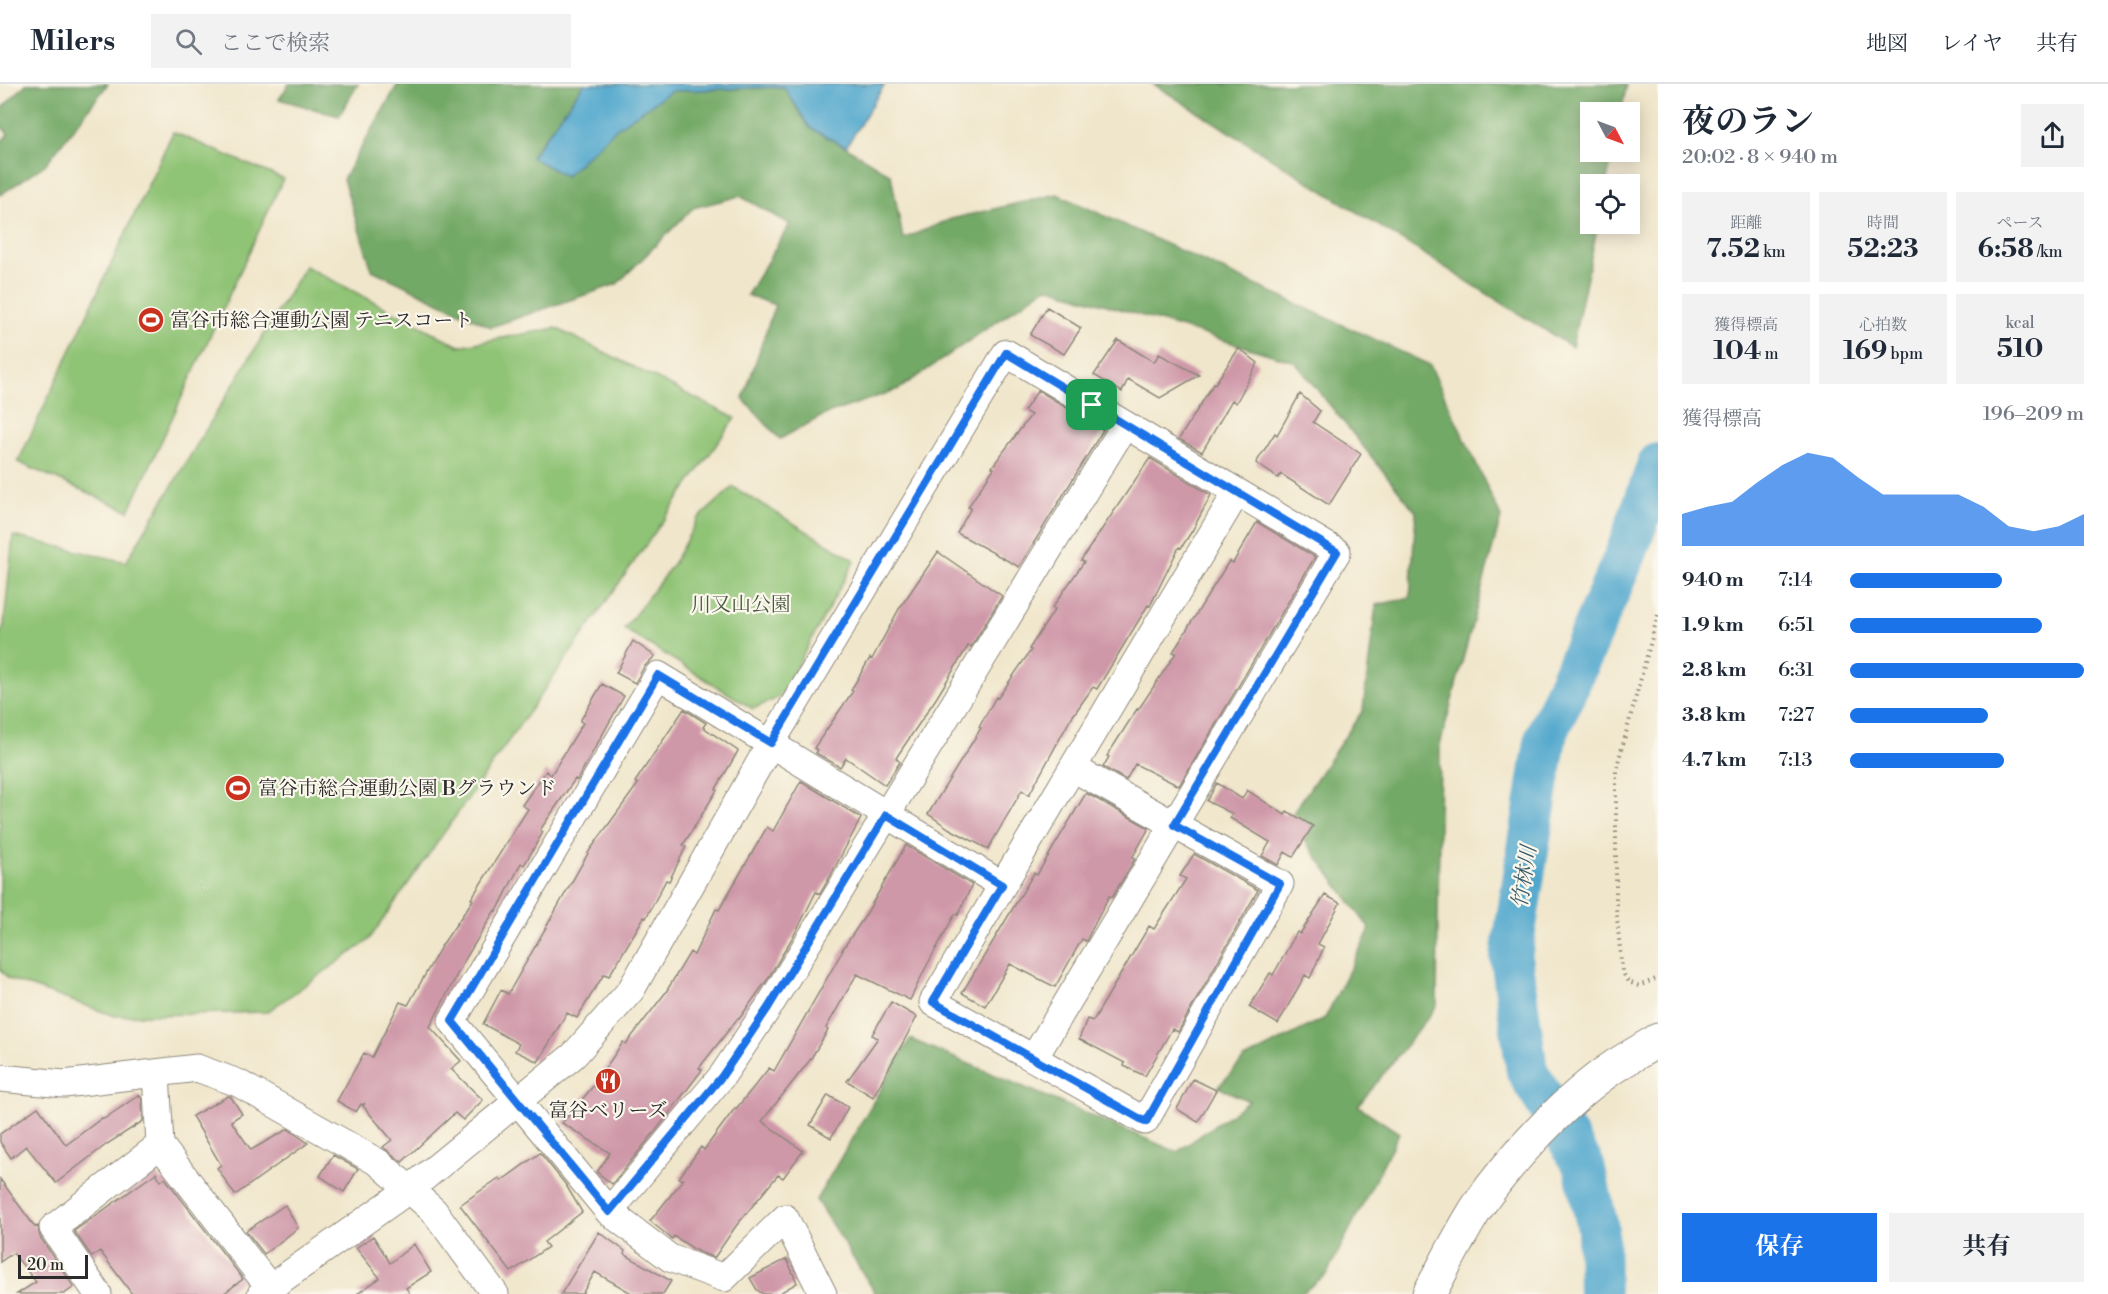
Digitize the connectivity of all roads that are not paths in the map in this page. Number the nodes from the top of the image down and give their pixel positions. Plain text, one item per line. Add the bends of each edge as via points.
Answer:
1 (1125, 425) junction
2 (1237, 492) junction
3 (771, 743) junction
4 (1072, 768) junction
5 (886, 815) junction
6 (1174, 825) junction
7 (1002, 885) junction
8 (1658, 1040) edge
9 (1034, 1058) junction
10 (156, 1073) junction
11 (0, 1078) edge
12 (517, 1100) junction
13 (160, 1145) junction
14 (410, 1189) junction
15 (609, 1212) junction
16 (266, 1291) edge
17 (98, 1294) edge
18 (495, 1294) edge
19 (824, 1294) edge
20 (1429, 1294) edge

1 - 2 street
1 - 3 street via 1006,353
1 - 5 street
2 - 4 street
2 - 6 street via 1337,552
3 - 5 street
3 - 12 street via 631,990 574,1055
3 - 12 street via 658,675 452,1021
4 - 6 street
4 - 7 street
5 - 7 street
5 - 15 street via 722,1076
6 - 9 street
6 - 9 street via 1280,884 1146,1122
7 - 9 street via 933,1002
8 - 20 street via 1614,1067 1535,1137 1477,1207
10 - 11 street via 64,1084
10 - 13 street
10 - 14 street via 197,1068 238,1083 380,1163
12 - 14 street
12 - 15 street
13 - 16 street
13 - 17 street via 53,1228
14 - 16 street
14 - 18 street via 434,1211
15 - 19 street via 670,1258 724,1278 785,1218

